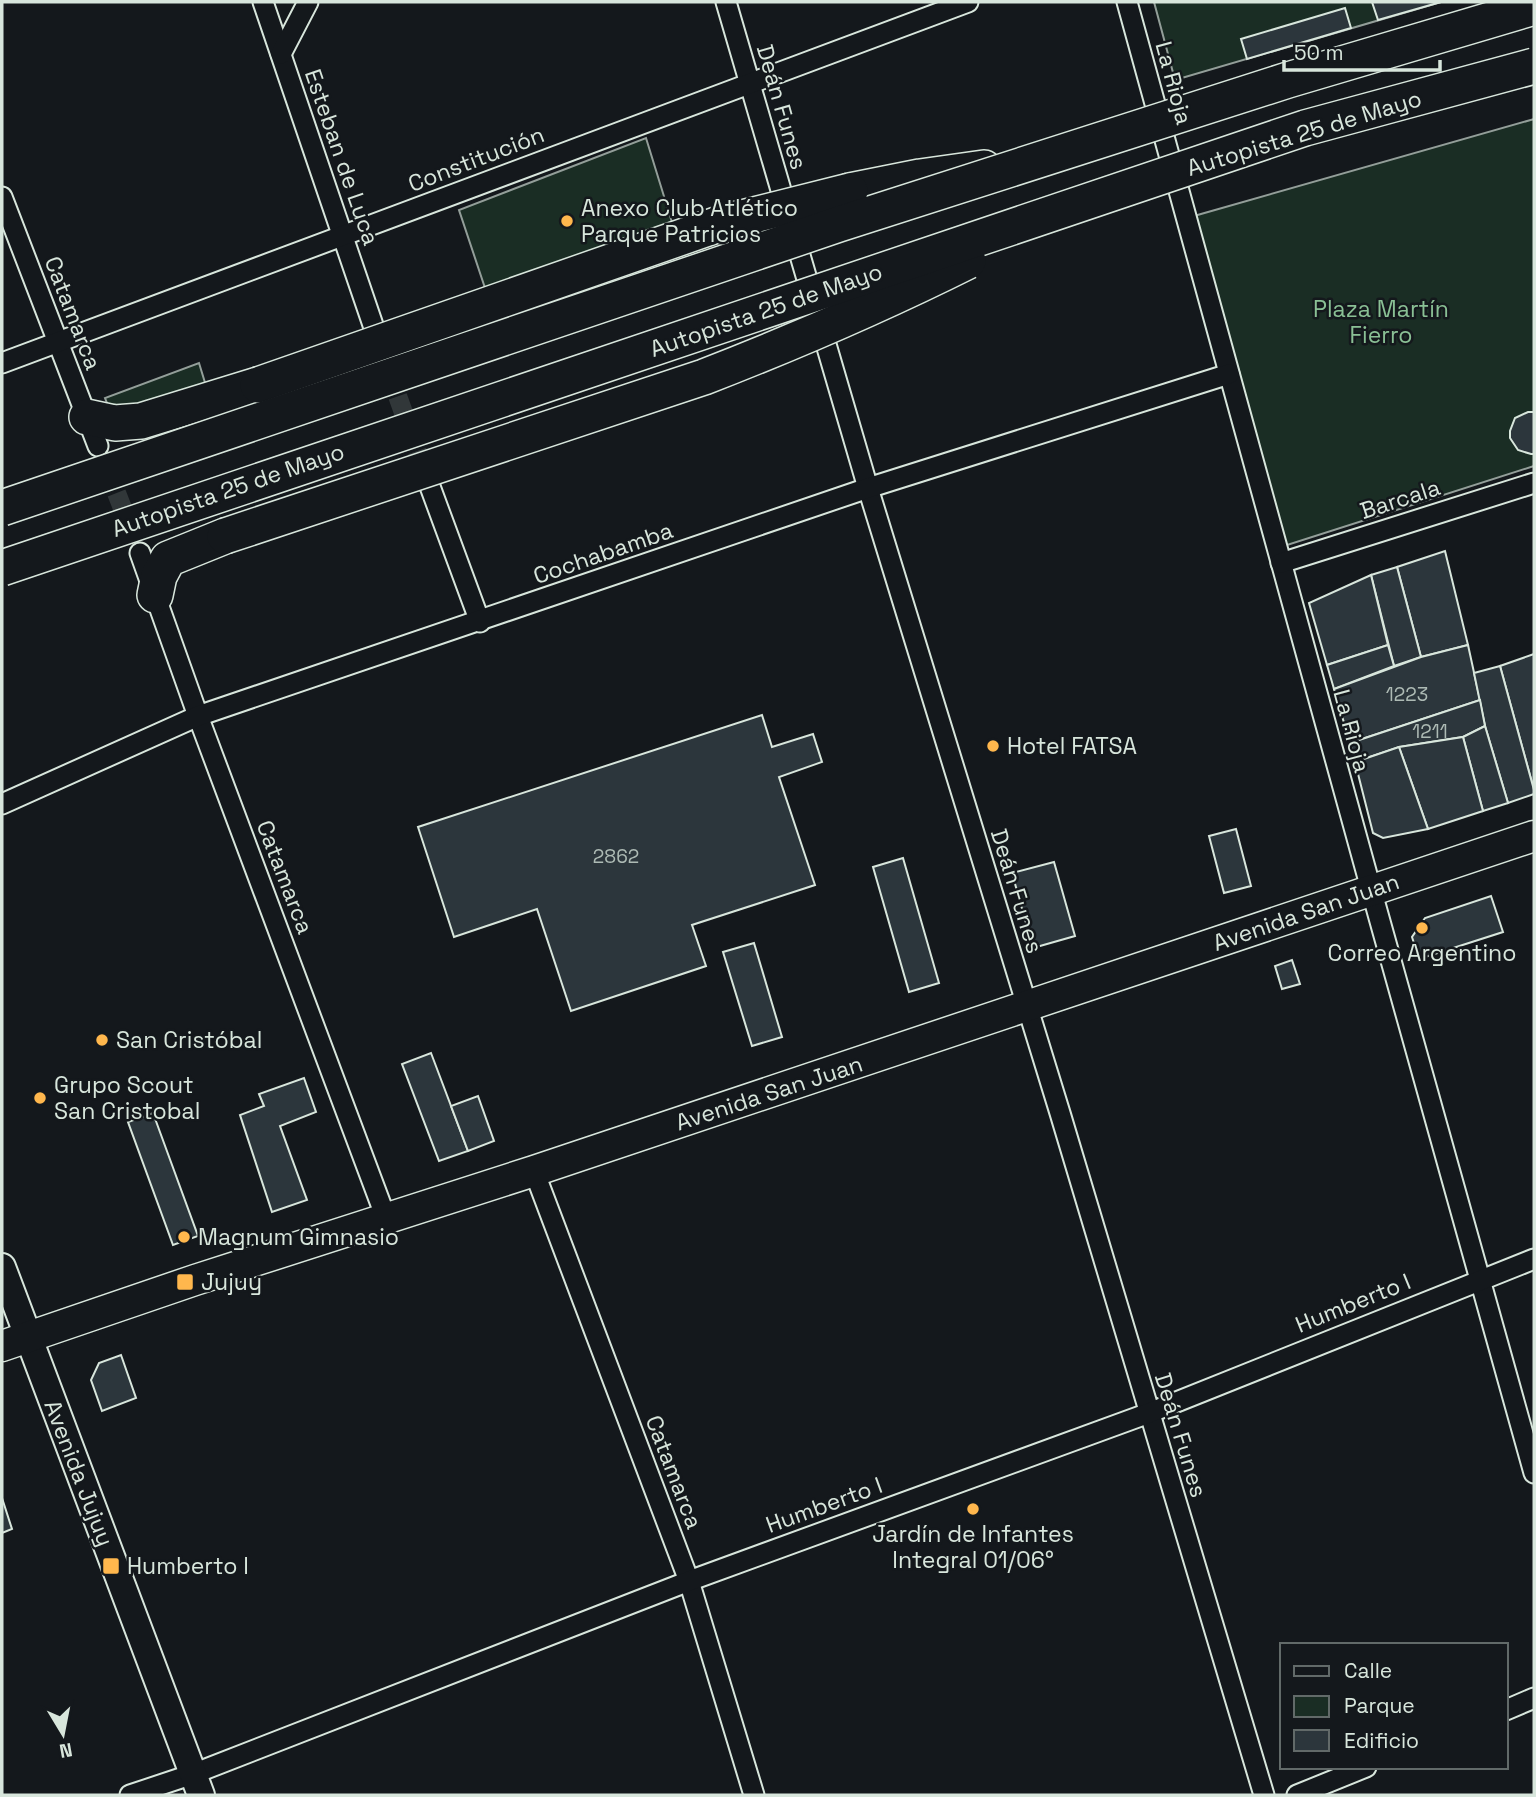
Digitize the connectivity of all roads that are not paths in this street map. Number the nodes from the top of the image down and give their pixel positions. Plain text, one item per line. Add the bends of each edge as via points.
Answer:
1 (263, 2) edge
2 (308, 2) edge
3 (726, 2) edge
4 (968, 2) edge
5 (1126, 2) edge
6 (1530, 2) edge
7 (1534, 6) edge
8 (281, 54) junction
9 (1534, 66) edge
10 (750, 82) junction
11 (1040, 161) junction
12 (2, 197) edge
13 (1074, 207) junction
14 (342, 235) junction
15 (374, 328) dead end
16 (57, 342) junction
17 (2, 363) edge
18 (1229, 374) junction
19 (93, 432) joint
20 (428, 481) tunnel mouth
21 (1534, 483) edge
22 (868, 488) junction
23 (2, 509) edge
24 (140, 553) tunnel mouth
25 (1281, 563) junction
26 (2, 568) edge
27 (155, 595) junction
28 (480, 622) junction
29 (198, 716) junction
30 (2, 804) edge
31 (1534, 836) edge
32 (1371, 890) junction
33 (1027, 1007) junction
34 (534, 1171) junction
35 (386, 1217) junction
36 (1534, 1259) edge
37 (2, 1268) edge
38 (1481, 1279) junction
39 (15, 1341) edge
40 (1149, 1413) junction
41 (1534, 1472) edge
42 (689, 1581) junction
43 (1534, 1698) edge
44 (1508, 1709) edge
45 (1361, 1769) edge
46 (197, 1785) edge
47 (130, 1795) edge
48 (754, 1795) edge
49 (1264, 1795) edge
50 (1297, 1795) edge

1 - 8 street, Esteban de Luca
2 - 8 street
3 - 10 street, Deán Funes
4 - 10 street, Constitución
5 - 18 street, La Rioja
6 - 7 street
7 - 11 highway, bridge
8 - 14 street, Esteban de Luca
9 - 13 highway, Autopista 25 de Mayo, bridge via 1305,128
10 - 14 street, Constitución
10 - 22 street, Deán Funes
11 - 19 highway, bridge via 888,183 722,223 258,385
11 - 23 highway, bridge via 826,229
12 - 16 street, Catamarca
13 - 26 highway, Autopista 25 de Mayo, bridge
13 - 27 highway, bridge via 893,298 779,348 168,559
14 - 15 street, Esteban de Luca
14 - 16 street, Constitución
16 - 17 street, Constitución
16 - 19 street, Catamarca
18 - 22 street, Cochabamba
18 - 25 street, La Rioja
20 - 28 street
21 - 25 street, Barcala
22 - 28 street, Cochabamba
22 - 33 street, Deán Funes
24 - 27 street, Catamarca
25 - 32 street, La Rioja
27 - 29 street, Catamarca
28 - 29 street, Cochabamba
29 - 30 street, Cochabamba
29 - 35 street, Catamarca
31 - 32 main road, Avenida San Juan
32 - 33 main road, Avenida San Juan
32 - 38 street, La Rioja
33 - 34 main road, Avenida San Juan
33 - 40 street, Deán Funes
34 - 35 main road, Avenida San Juan
34 - 42 street, Catamarca
35 - 39 main road, Avenida San Juan
36 - 38 street, Humberto I
37 - 39 main road, Avenida Jujuy
38 - 40 street, Humberto I
38 - 41 street, La Rioja
39 - 46 main road, Avenida Jujuy
40 - 42 street, Humberto I
40 - 49 street, Deán Funes
42 - 46 street, Humberto I
42 - 48 street, Catamarca
43 - 44 street
45 - 50 street
46 - 47 street, Humberto I

